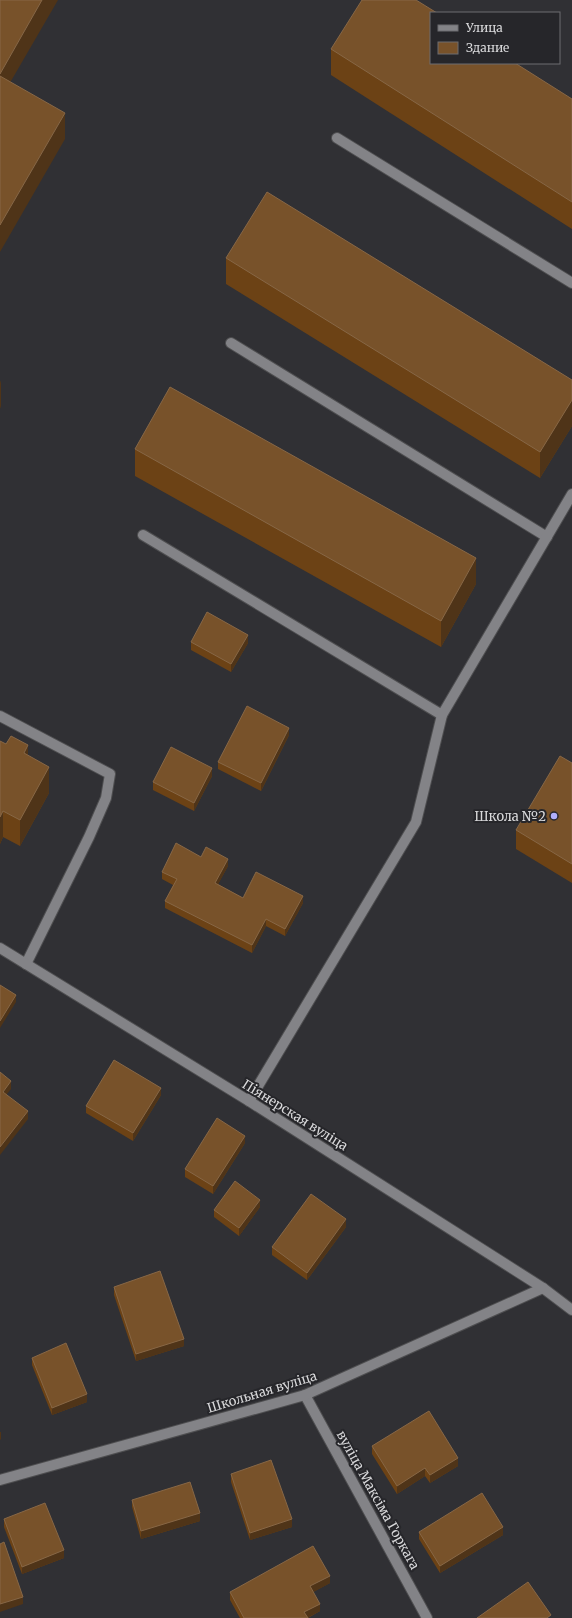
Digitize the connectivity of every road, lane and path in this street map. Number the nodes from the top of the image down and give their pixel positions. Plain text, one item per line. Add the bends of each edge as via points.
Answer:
1 (337, 138) dead end
2 (572, 284) edge
3 (232, 342) dead end
4 (572, 494) edge
5 (143, 535) dead end
6 (547, 537) junction
7 (0, 716) edge
8 (442, 716) junction
9 (0, 948) edge
10 (26, 964) junction
11 (249, 1101) junction
12 (543, 1288) junction
13 (572, 1310) edge
14 (305, 1395) junction
15 (0, 1480) edge
16 (427, 1618) edge

1 - 2 street
3 - 6 street
4 - 6 street
5 - 8 street
6 - 8 street
7 - 10 street via 110,774 106,798 89,837
8 - 11 street via 416,822
9 - 10 street, Піянерская вуліца
10 - 11 street, Піянерская вуліца
11 - 12 street, Піянерская вуліца
12 - 13 street, Піянерская вуліца
12 - 14 street, Школьная вуліца
14 - 15 street, Школьная вуліца
14 - 16 street, вуліца Максіма Горкага

